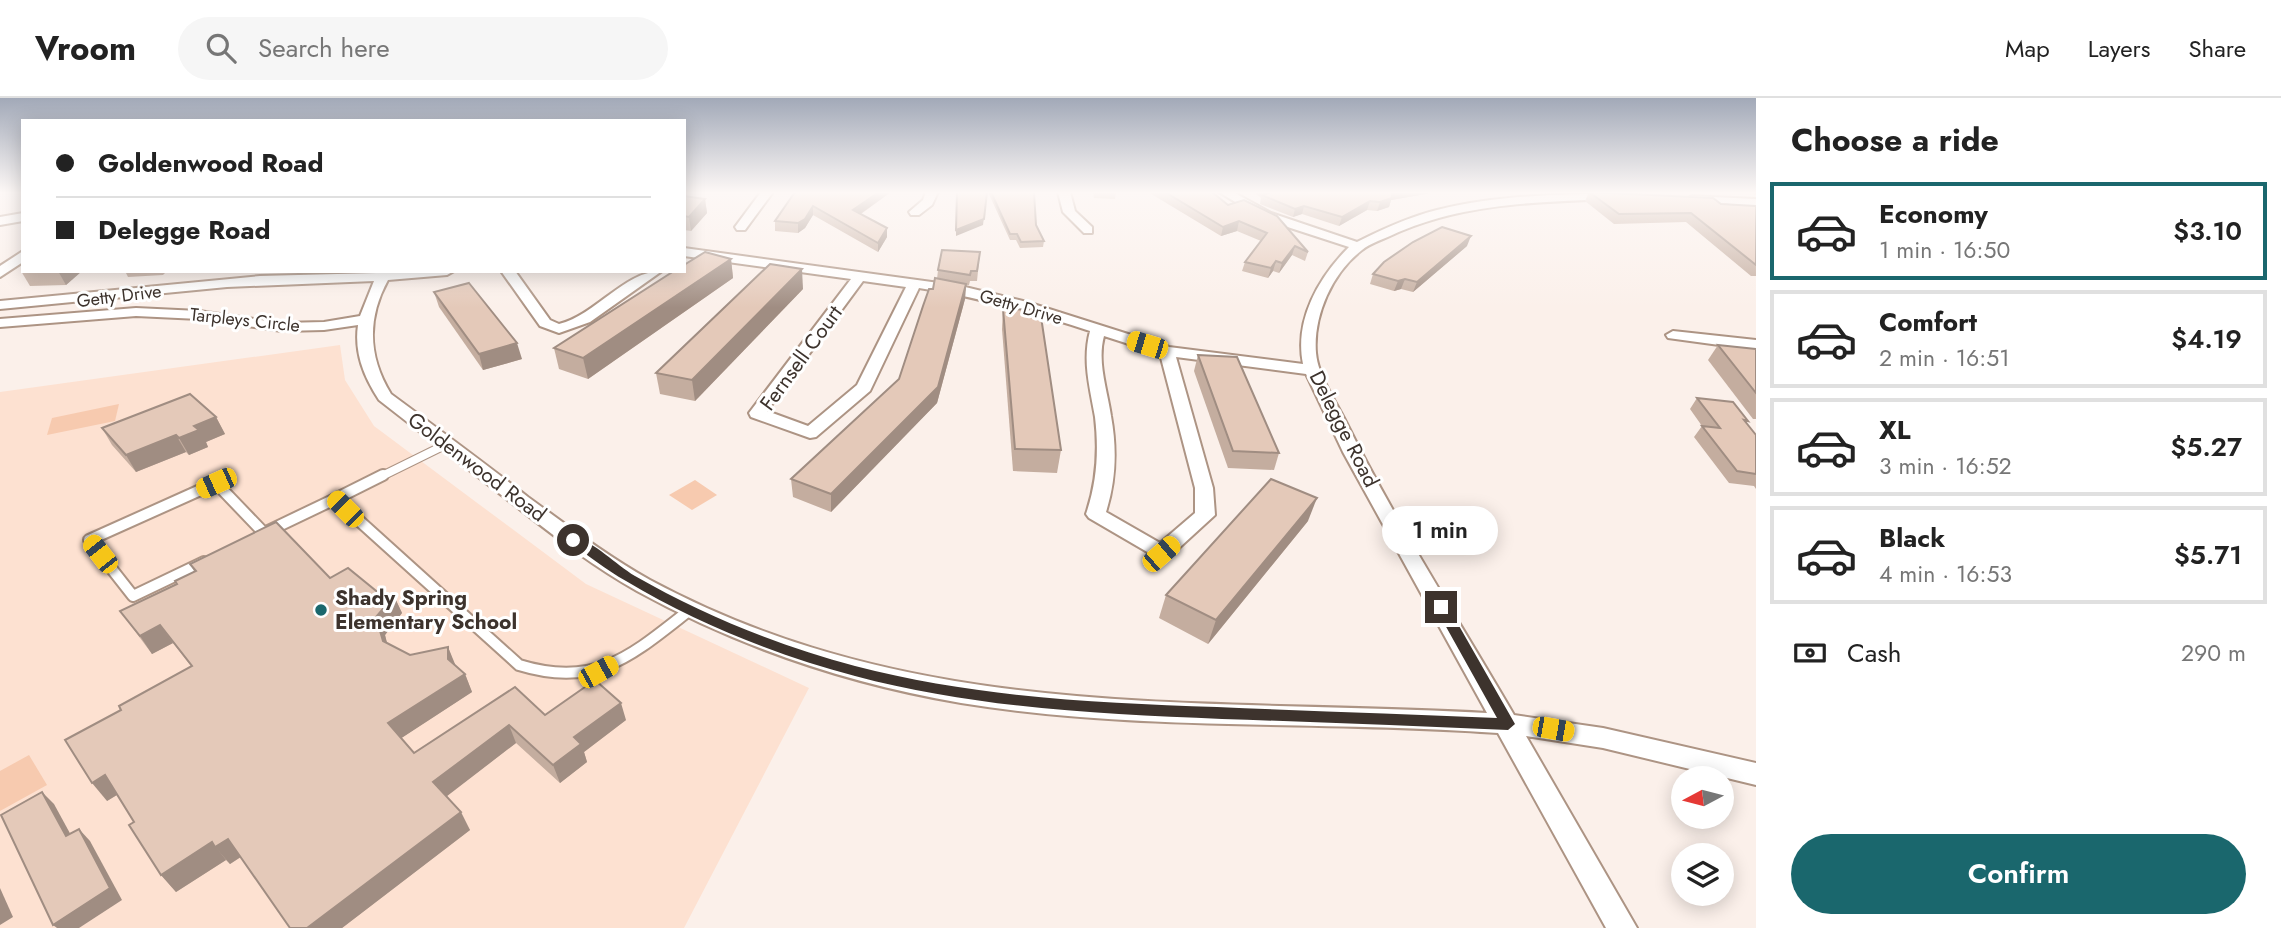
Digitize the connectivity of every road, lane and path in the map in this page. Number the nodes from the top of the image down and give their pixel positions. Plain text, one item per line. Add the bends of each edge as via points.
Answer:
1 (1312, 231) edge
2 (1391, 231) edge
3 (1358, 246) junction
4 (686, 252) edge
5 (21, 256) edge
6 (0, 272) edge
7 (215, 273) edge
8 (406, 273) edge
9 (509, 273) edge
10 (652, 273) edge
11 (385, 274) edge
12 (263, 276) edge
13 (859, 277) junction
14 (915, 283) junction
15 (205, 285) junction
16 (0, 305) edge
17 (365, 320) junction
18 (0, 323) edge
19 (1098, 330) junction
20 (1673, 335) dead end
21 (1756, 345) edge
22 (1167, 351) junction
23 (1312, 370) junction
24 (447, 444) junction
25 (335, 499) junction
26 (264, 533) junction
27 (252, 538) edge
28 (216, 556) edge
29 (691, 609) junction
30 (1508, 724) junction
31 (1756, 774) edge
32 (1622, 928) edge

1 - 3 street
2 - 3 street, Delegge Road
3 - 23 street, Delegge Road via 1327,281 1315,303 1307,338
4 - 13 street, Getty Drive
5 - 6 street
7 - 15 street
8 - 11 street, Getty Drive
9 - 10 street via 545,323 558,328 576,323
11 - 12 street, Getty Drive
11 - 17 street, Goldenwood Road
12 - 15 street, Getty Drive
13 - 14 street, Getty Drive
13 - 14 street, Fernsell Court via 757,413 810,433 864,388
14 - 19 street, Getty Drive via 1022,305
15 - 16 street, Getty Drive via 92,300
17 - 18 street, Tarpleys Circle via 282,327 136,312
17 - 24 street, Goldenwood Road via 365,358 377,386
19 - 22 street, Getty Drive
19 - 22 street via 1093,362 1108,463 1096,514 1161,554 1205,514 1204,488
20 - 21 street
22 - 23 street, Getty Drive
23 - 30 street, Delegge Road via 1352,452
24 - 25 lane
24 - 29 street, Goldenwood Road via 594,556
25 - 26 lane
25 - 29 lane via 519,665 537,673 598,672 639,649
26 - 27 lane
26 - 28 lane via 216,483 89,540 133,596
29 - 30 street, Goldenwood Road via 772,644 855,671 1015,701 1104,709
30 - 31 street, Goldenwood Road via 1626,743
30 - 32 street, Delegge Road

